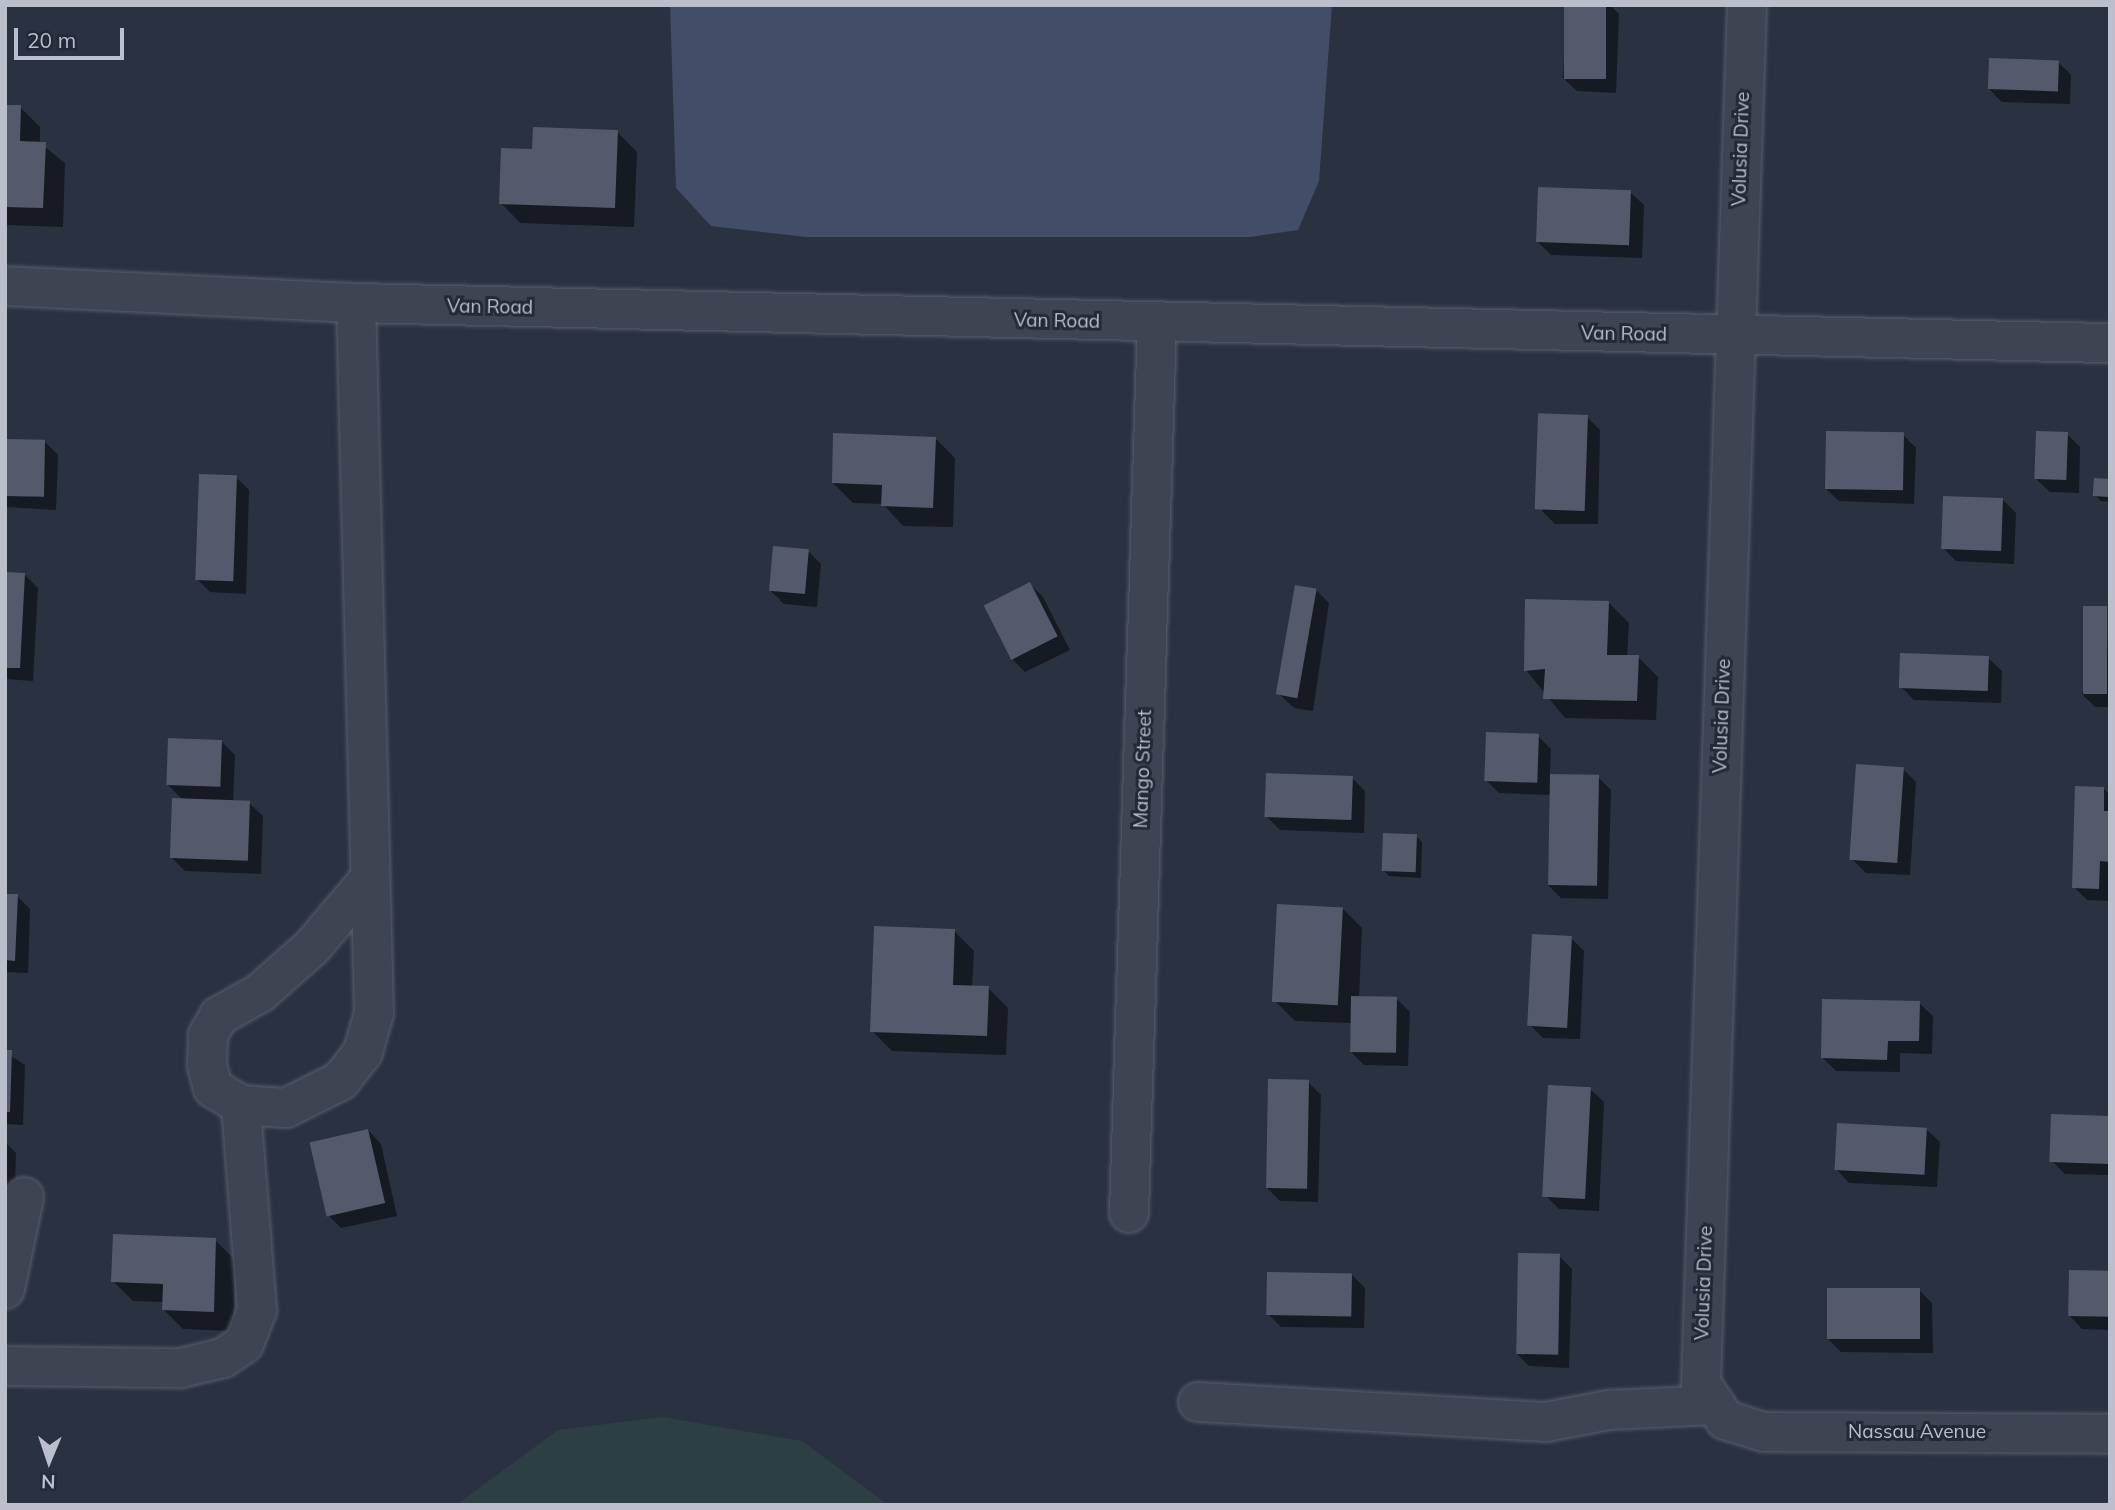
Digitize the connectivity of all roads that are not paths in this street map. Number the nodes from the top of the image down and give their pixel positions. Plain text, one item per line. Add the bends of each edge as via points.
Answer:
1 (1747, 5) edge
2 (5, 286) edge
3 (356, 303) junction
4 (1157, 324) junction
5 (1735, 336) junction
6 (2110, 343) edge
7 (368, 881) junction
8 (241, 1105) junction
9 (24, 1197) dead end
10 (1129, 1213) dead end
11 (5, 1289) edge
12 (5, 1366) edge
13 (1198, 1402) dead end
14 (1721, 1412) junction
15 (2110, 1434) edge

1 - 5 street, Volusia Drive
2 - 3 street, Van Road
3 - 4 street, Van Road
3 - 7 street
4 - 5 street, Van Road
4 - 10 street, Mango Street
5 - 6 street, Van Road
5 - 14 street, Volusia Drive via 1701,1383
7 - 8 street via 312,947 260,993 219,1016 208,1035 207,1065 213,1088
7 - 8 street via 374,1013 363,1052 340,1081 286,1108
8 - 12 street via 257,1310 244,1344 223,1358 181,1367
9 - 11 street
13 - 14 street, Nassau Avenue via 1546,1423 1609,1410
14 - 15 street, Nassau Avenue via 1765,1432

